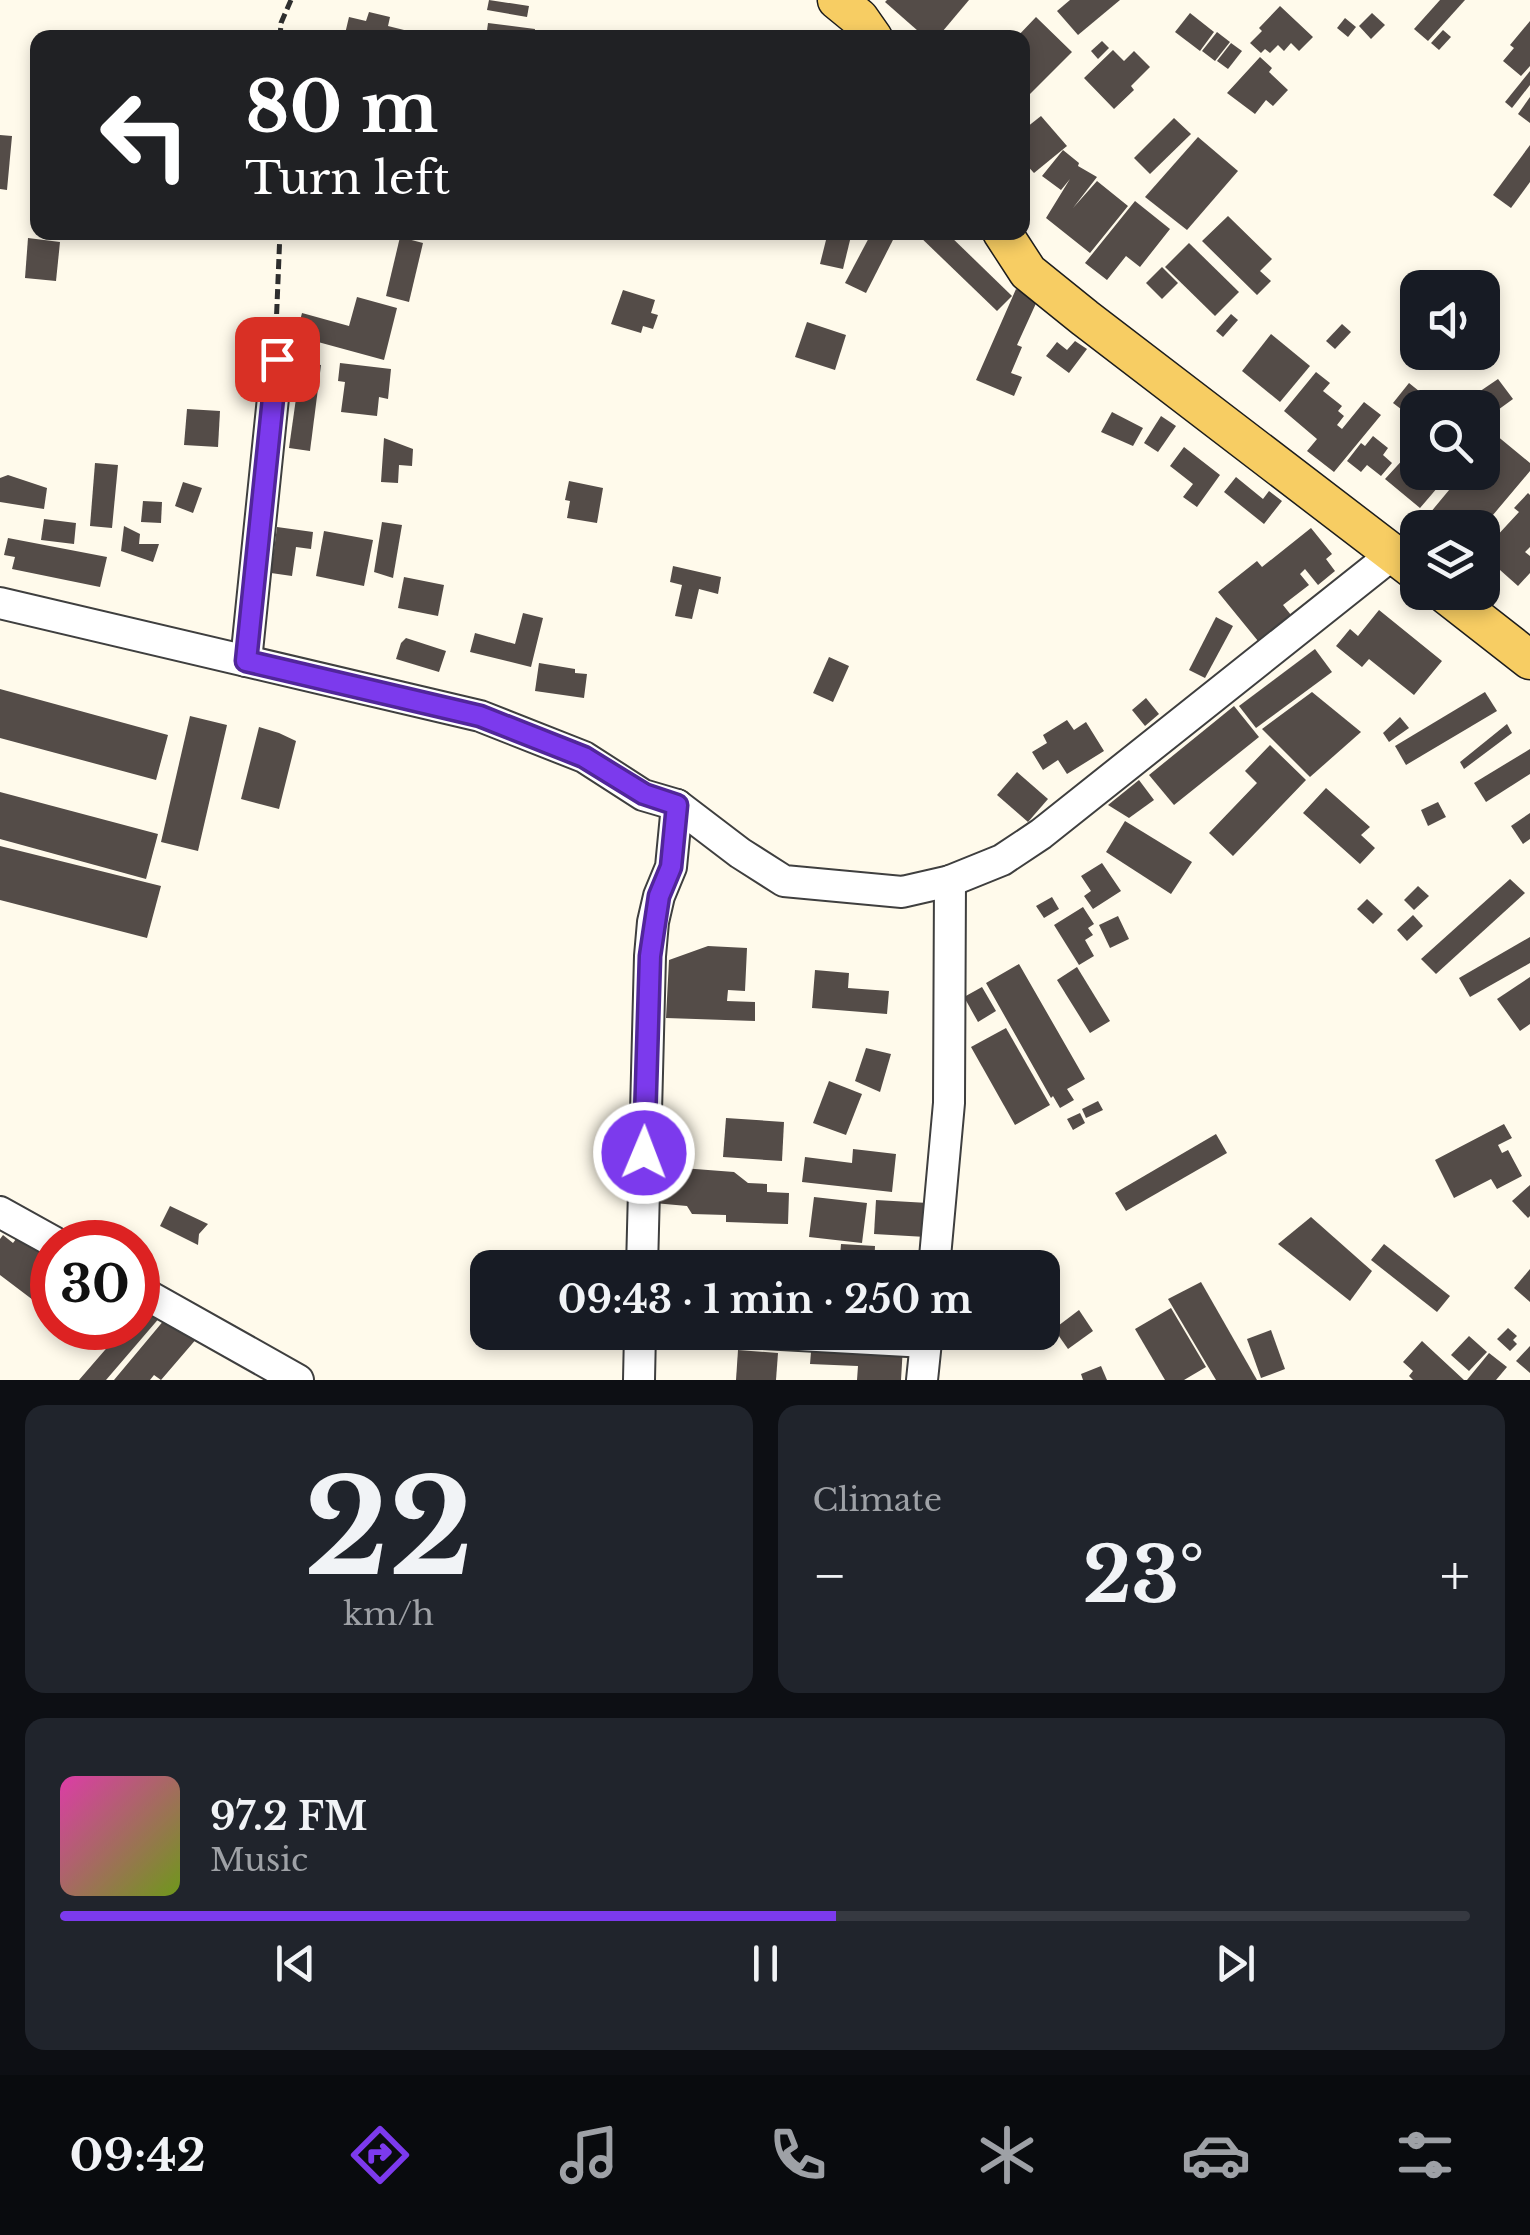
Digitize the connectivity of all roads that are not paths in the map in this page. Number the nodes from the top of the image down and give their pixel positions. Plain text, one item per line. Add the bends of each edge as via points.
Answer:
1 (837, 0) edge
2 (867, 30) edge
3 (1007, 240) edge
4 (277, 359) road end
5 (1400, 559) edge
6 (1400, 567) edge
7 (0, 603) edge
8 (1466, 610) edge
9 (1530, 660) edge
10 (246, 661) junction
11 (677, 805) junction
12 (950, 881) junction
13 (0, 1212) edge
14 (30, 1229) edge
15 (642, 1250) edge
16 (936, 1250) edge
17 (160, 1302) edge
18 (640, 1350) edge
19 (925, 1350) edge
20 (298, 1380) edge
21 (639, 1380) edge
22 (922, 1380) edge

1 - 2 main road
3 - 5 main road via 1028,272
4 - 10 street
6 - 12 street via 1040,834 1002,860
7 - 10 street
8 - 9 main road
10 - 11 street via 480,716 584,757 644,794
11 - 12 street via 784,880 902,892
11 - 15 street via 671,867 659,896 650,956
12 - 16 street via 950,1104
13 - 14 street
17 - 20 street
18 - 21 street
19 - 22 street

